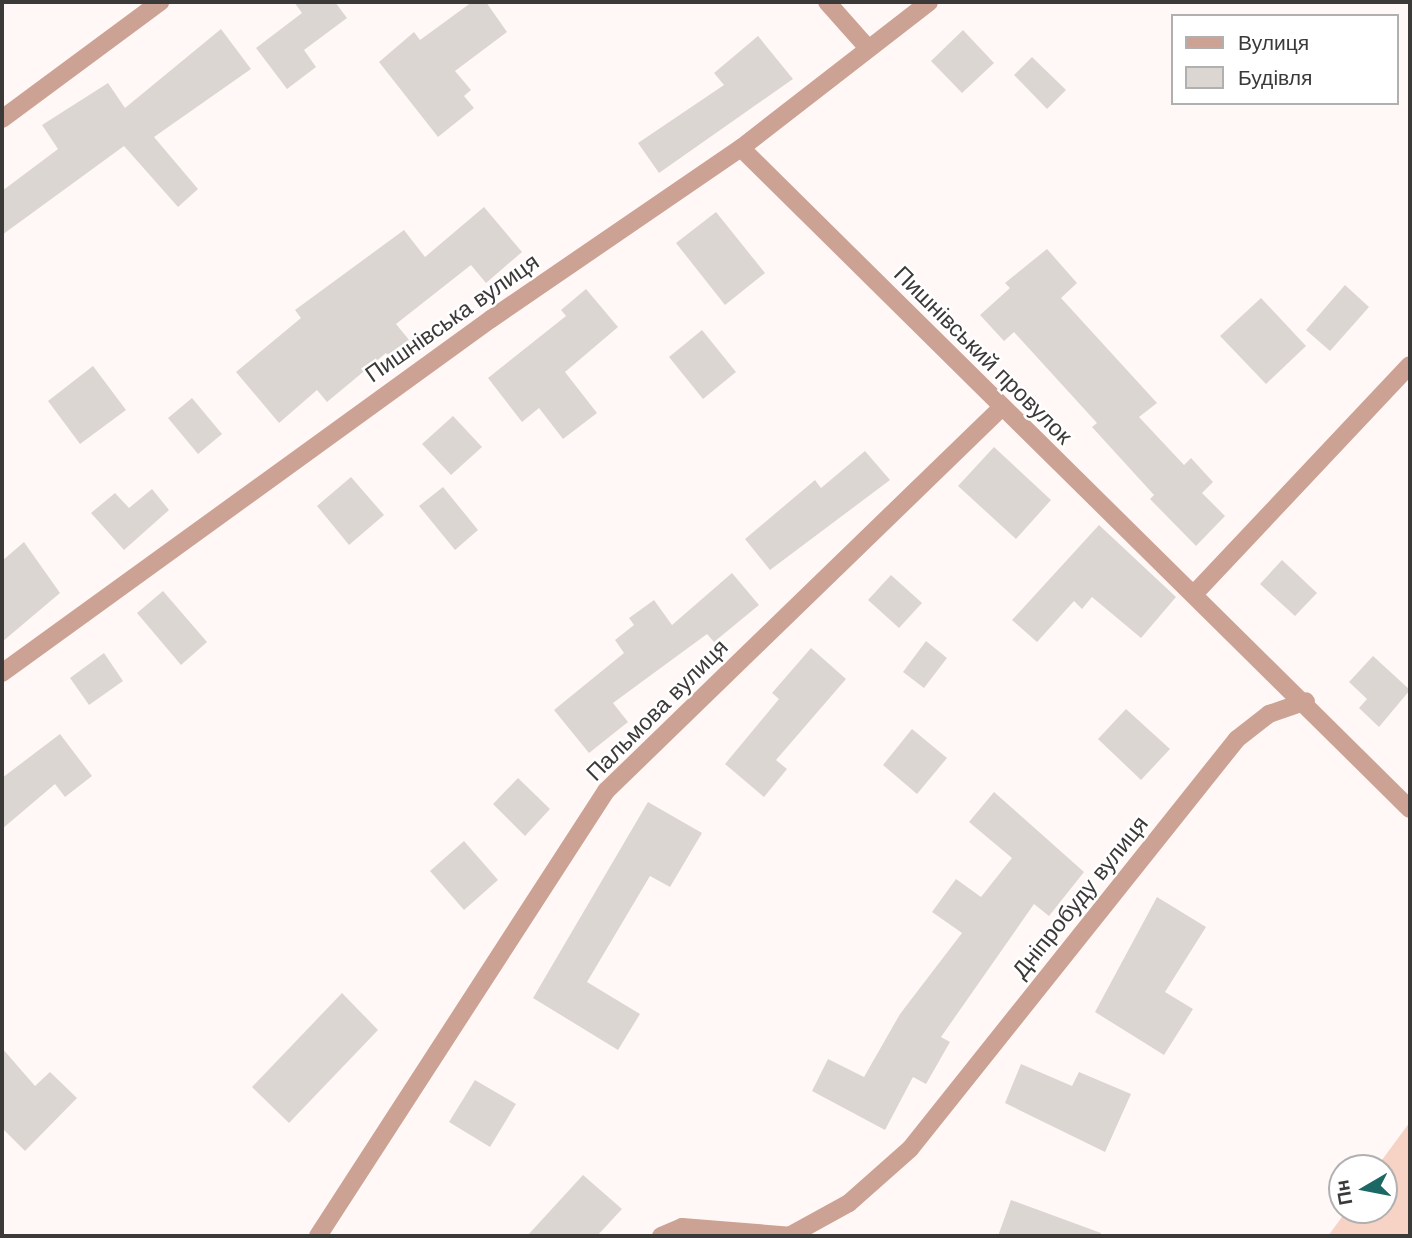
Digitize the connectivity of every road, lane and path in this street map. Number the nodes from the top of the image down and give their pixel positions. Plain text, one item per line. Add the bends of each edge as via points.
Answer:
1 (160, 2) edge
2 (827, 2) edge
3 (929, 2) edge
4 (866, 46) junction
5 (2, 120) edge
6 (741, 148) junction
7 (1410, 365) edge
8 (1000, 409) junction
9 (1195, 593) junction
10 (2, 673) edge
11 (1306, 701) junction
12 (1410, 809) edge
13 (317, 1236) edge
14 (661, 1236) edge
15 (792, 1236) edge

1 - 5 street
2 - 4 street
3 - 4 street, Пишнівська вулиця
4 - 6 street, Пишнівська вулиця
6 - 8 street, Пишнівський провулок
6 - 10 street, Пишнівська вулиця via 480,327
7 - 9 street
8 - 9 street, Пишнівський провулок
8 - 13 street, Пальмова вулиця via 606,791
9 - 11 street, Пишнівський провулок
11 - 12 street
11 - 15 street, Дніпробуду вулиця via 1269,714 1237,739 910,1149 849,1203
14 - 15 street via 682,1227

